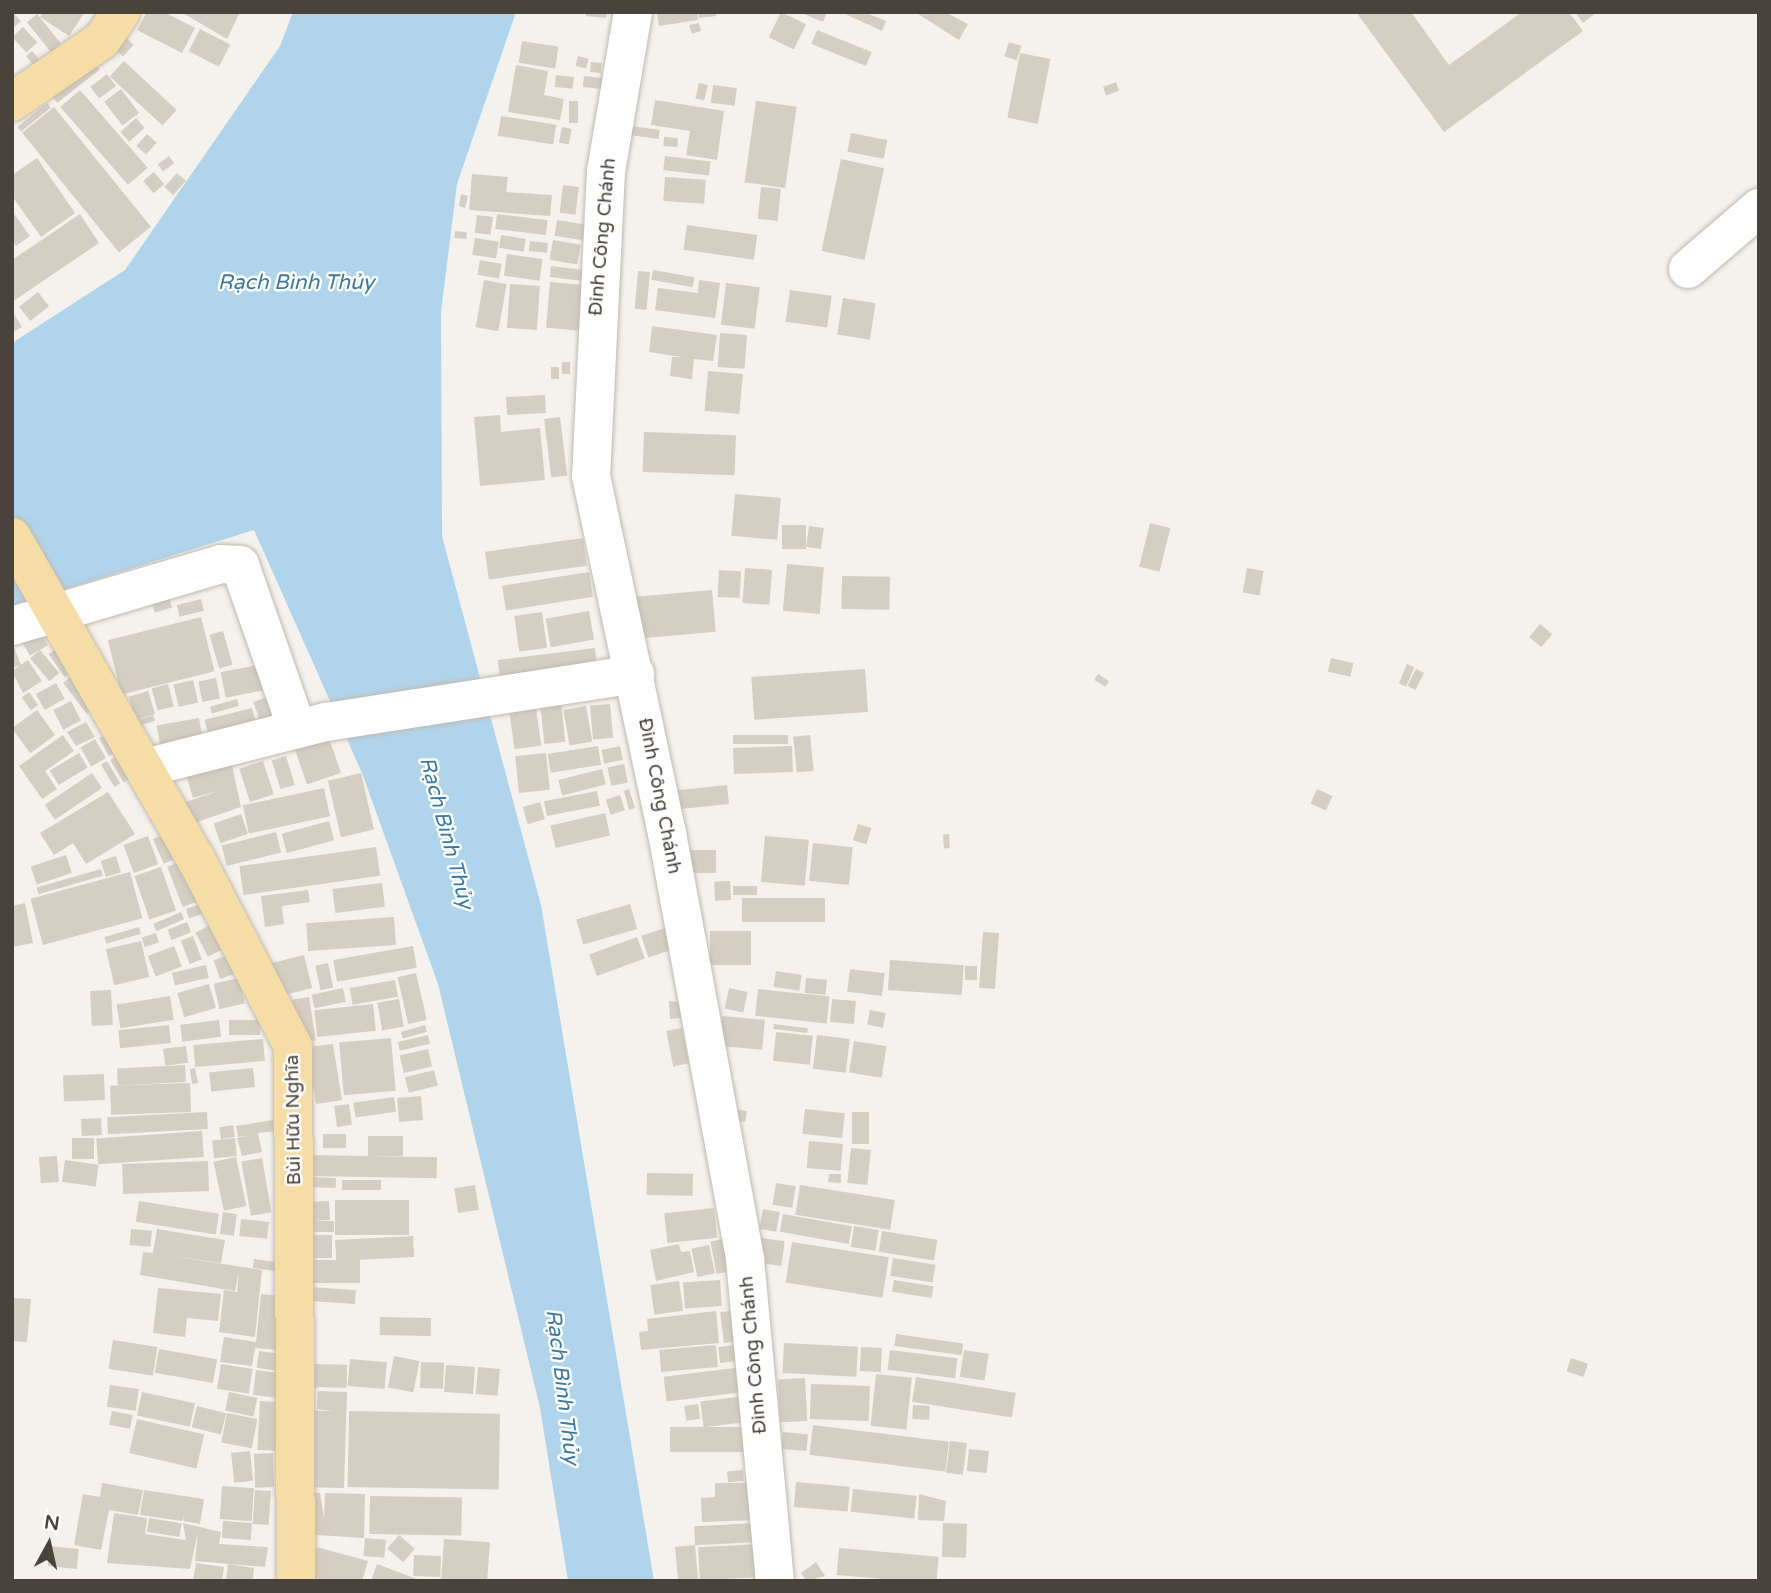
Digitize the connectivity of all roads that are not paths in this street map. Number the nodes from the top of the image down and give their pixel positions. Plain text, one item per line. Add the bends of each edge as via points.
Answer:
1 (121, 12) edge
2 (633, 12) edge
3 (12, 102) edge
4 (1759, 208) edge
5 (1688, 269) dead end
6 (12, 537) edge
7 (46, 605) junction
8 (12, 626) edge
9 (635, 674) junction
10 (312, 725) junction
11 (145, 768) junction
12 (296, 1581) edge
13 (775, 1581) edge

1 - 3 main road via 102,40
2 - 9 street, Đinh Công Chánh via 606,171 591,476
4 - 5 street
6 - 7 main road, Bùi Hữu Nghĩa
7 - 8 street
7 - 10 street via 221,564 240,565
7 - 11 main road, Bùi Hữu Nghĩa
9 - 10 street via 517,687
9 - 13 street, Đinh Công Chánh via 745,1259
10 - 11 street
11 - 12 main road, Bùi Hữu Nghĩa via 293,1046

